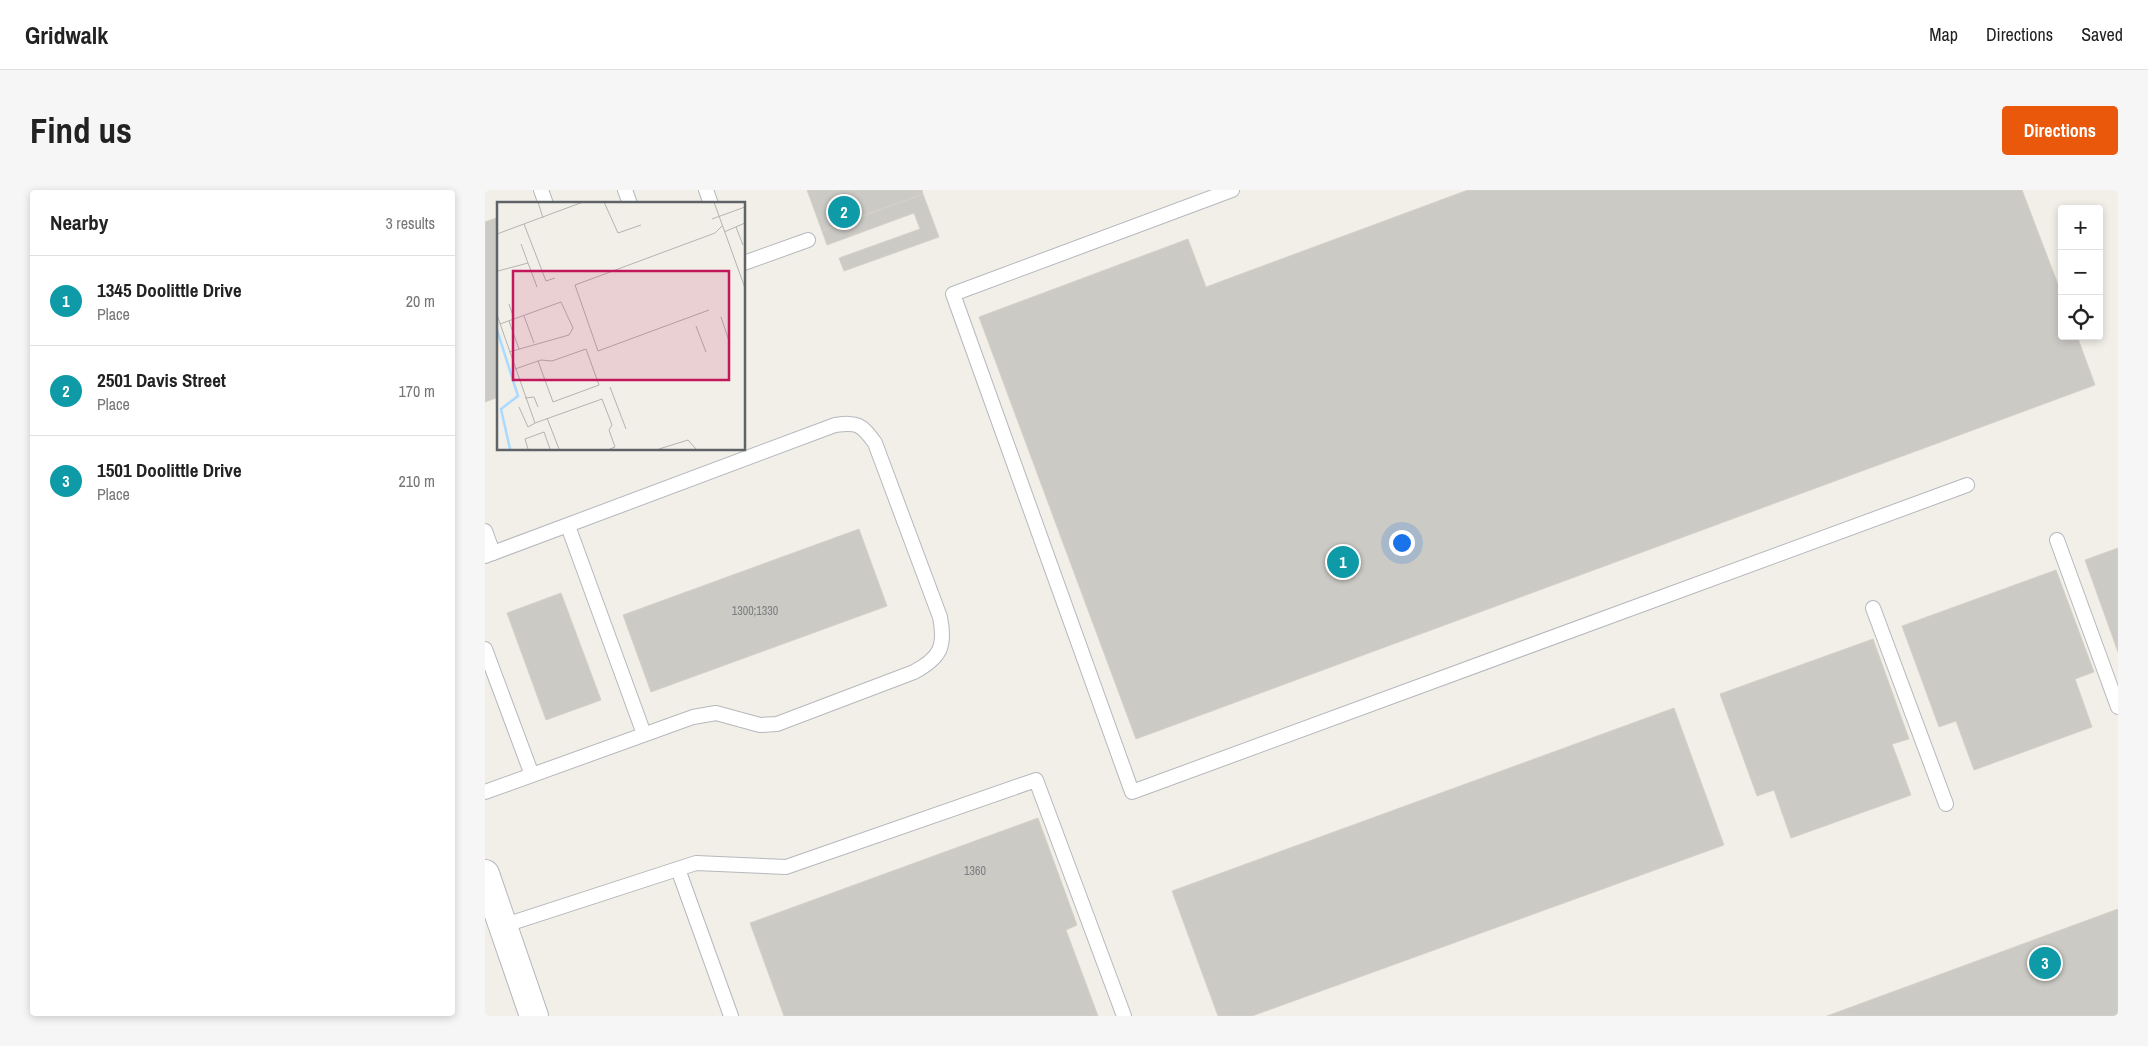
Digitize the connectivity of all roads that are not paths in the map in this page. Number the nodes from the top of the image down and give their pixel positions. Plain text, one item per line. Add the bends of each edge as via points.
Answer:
1 (541, 190) edge
2 (625, 190) edge
3 (706, 190) edge
4 (1233, 190) edge
5 (545, 202) edge
6 (629, 202) edge
7 (710, 202) edge
8 (808, 240) dead end
9 (745, 263) edge
10 (1967, 485) dead end
11 (568, 526) junction
12 (485, 531) edge
13 (2057, 540) dead end
14 (489, 555) edge
15 (1873, 608) dead end
16 (485, 648) edge
17 (2118, 707) edge
18 (637, 737) junction
19 (532, 775) junction
20 (485, 792) edge
21 (1946, 804) dead end
22 (678, 869) junction
23 (485, 874) edge
24 (502, 926) junction
25 (533, 1016) edge
26 (731, 1016) edge
27 (1124, 1016) edge

1 - 5 lane
2 - 6 lane
3 - 7 lane
4 - 10 lane via 953,294 1132,792
8 - 9 lane
11 - 14 lane
11 - 18 lane
11 - 18 lane via 835,425 853,423 866,431 875,443 940,618 944,634 941,648 930,663 914,672 777,724 760,725 717,713 693,716
12 - 14 lane
13 - 17 lane
15 - 21 lane
16 - 19 lane
18 - 19 lane
19 - 20 lane
22 - 24 lane
22 - 26 lane
22 - 27 lane via 696,863 786,867 1036,780
23 - 24 street
24 - 25 street

